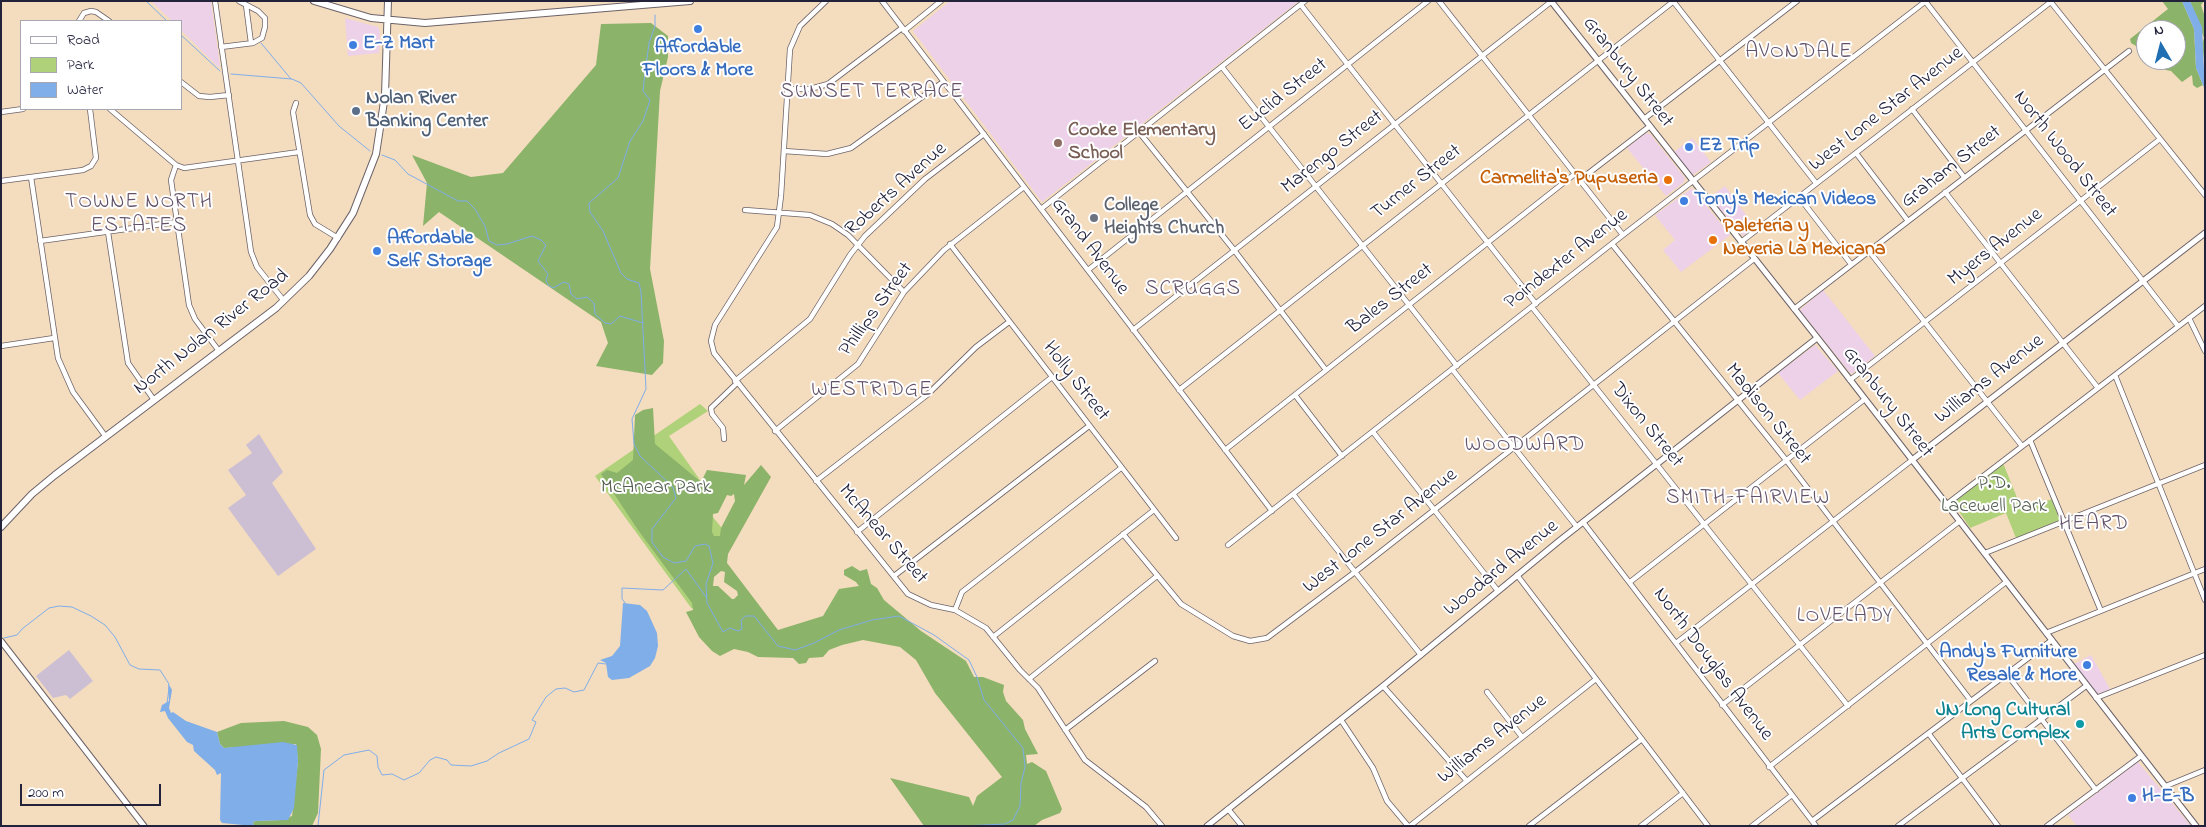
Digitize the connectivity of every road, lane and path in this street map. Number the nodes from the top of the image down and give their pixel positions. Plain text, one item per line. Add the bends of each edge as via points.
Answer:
1 (215, 1) edge
2 (239, 1) edge
3 (314, 1) edge
4 (388, 1) edge
5 (690, 1) edge
6 (826, 1) edge
7 (882, 1) edge
8 (941, 1) edge
9 (1305, 1) edge
10 (1428, 1) edge
11 (1439, 1) edge
12 (1673, 1) edge
13 (1797, 1) edge
14 (1925, 1) edge
15 (1552, 2) edge
16 (2051, 2) edge
17 (246, 5) junction
18 (1301, 5) junction
19 (80, 20) edge
20 (108, 20) edge
21 (387, 20) junction
22 (903, 29) junction
23 (251, 43) junction
24 (222, 47) junction
25 (2129, 51) dead end
26 (1482, 55) junction
27 (1598, 60) junction
28 (1720, 61) junction
29 (1972, 62) junction
30 (1348, 64) junction
31 (1222, 67) junction
32 (2104, 69) junction
33 (943, 82) junction
34 (182, 83) edge
35 (788, 89) junction
36 (228, 95) junction
37 (296, 103) dead end
38 (20, 109) edge
39 (90, 110) edge
40 (111, 110) edge
41 (1912, 110) junction
42 (1, 112) edge
43 (1530, 114) junction
44 (1644, 119) junction
45 (1769, 122) junction
46 (1394, 124) junction
47 (1650, 126) junction
48 (1269, 127) junction
49 (2025, 130) junction
50 (1139, 132) junction
51 (984, 134) junction
52 (2160, 139) junction
53 (784, 151) junction
54 (300, 152) junction
55 (1856, 153) junction
56 (238, 161) junction
57 (176, 165) junction
58 (1576, 173) junction
59 (31, 177) junction
60 (1964, 177) junction
61 (1580, 179) junction
62 (1, 181) edge
63 (1692, 181) junction
64 (1441, 182) junction
65 (1816, 183) junction
66 (1315, 186) junction
67 (1024, 187) junction
68 (1187, 192) junction
69 (1945, 192) junction
70 (2205, 196) edge
71 (1799, 197) junction
72 (2080, 200) junction
73 (1041, 209) junction
74 (745, 210) dead end
75 (780, 212) junction
76 (1908, 221) junction
77 (177, 222) junction
78 (108, 232) junction
79 (2205, 233) edge
80 (1623, 235) junction
81 (338, 238) junction
82 (40, 241) junction
83 (1488, 242) junction
84 (1741, 242) junction
85 (857, 244) junction
86 (950, 244) junction
87 (1612, 244) junction
88 (1362, 245) junction
89 (1234, 250) junction
90 (1869, 251) junction
91 (1754, 259) junction
92 (2000, 263) junction
93 (1851, 264) junction
94 (1088, 270) junction
95 (2143, 280) junction
96 (904, 292) junction
97 (284, 301) junction
98 (1409, 305) junction
99 (1534, 305) junction
100 (2205, 306) edge
101 (1794, 309) junction
102 (1280, 310) junction
103 (2189, 318) junction
104 (1009, 322) junction
105 (1674, 322) junction
106 (1925, 322) junction
107 (2178, 326) junction
108 (1133, 330) junction
109 (54, 338) junction
110 (1817, 338) junction
111 (2063, 342) junction
112 (1, 346) edge
113 (219, 351) junction
114 (2205, 351) edge
115 (1454, 367) junction
116 (1326, 370) junction
117 (2115, 375) junction
118 (1052, 378) junction
119 (1850, 380) junction
120 (736, 382) junction
121 (1593, 384) junction
122 (2098, 388) junction
123 (1179, 390) junction
124 (1295, 395) junction
125 (1865, 399) junction
126 (154, 400) junction
127 (1987, 400) junction
128 (1737, 401) junction
129 (1089, 426) junction
130 (776, 431) junction
131 (1373, 432) junction
132 (106, 437) junction
133 (724, 439) dead end
134 (2030, 440) junction
135 (2022, 446) junction
136 (1513, 447) junction
137 (1225, 450) junction
138 (1342, 456) junction
139 (1786, 460) junction
140 (1912, 460) junction
141 (1657, 464) junction
142 (2205, 465) edge
143 (1121, 468) junction
144 (816, 481) junction
145 (2160, 483) junction
146 (1293, 494) junction
147 (1946, 504) junction
148 (1434, 509) junction
149 (1154, 510) junction
150 (1272, 511) junction
151 (1832, 520) junction
152 (1960, 521) junction
153 (2065, 521) junction
154 (1583, 522) junction
155 (1704, 524) junction
156 (1, 527) edge
157 (1576, 527) junction
158 (857, 532) junction
159 (1123, 534) junction
160 (1176, 538) dead end
161 (1228, 546) dead end
162 (1985, 553) junction
163 (2205, 569) edge
164 (1355, 572) junction
165 (2194, 574) junction
166 (1517, 575) junction
167 (894, 576) junction
168 (1157, 576) junction
169 (1630, 582) junction
170 (2006, 582) junction
171 (1880, 583) junction
172 (1752, 584) junction
173 (1498, 591) junction
174 (2205, 600) edge
175 (955, 610) junction
176 (2101, 611) junction
177 (2046, 633) junction
178 (993, 637) junction
179 (2052, 640) junction
180 (1, 641) edge
181 (1676, 643) junction
182 (1928, 644) junction
183 (1801, 646) junction
184 (1421, 655) junction
185 (2205, 655) edge
186 (1155, 661) dead end
187 (2006, 673) junction
188 (1029, 679) junction
189 (1596, 679) junction
190 (1383, 686) junction
191 (2086, 686) junction
192 (1487, 692) dead end
193 (2096, 698) junction
194 (1971, 701) junction
195 (1722, 705) junction
196 (1848, 706) junction
197 (2041, 718) junction
198 (1341, 720) junction
199 (1065, 730) junction
200 (1928, 734) junction
201 (1522, 737) junction
202 (1642, 740) junction
203 (2141, 756) junction
204 (1770, 767) junction
205 (2205, 770) edge
206 (1962, 778) junction
207 (1466, 780) junction
208 (2166, 786) junction
209 (2096, 790) junction
210 (1683, 793) junction
211 (1792, 795) junction
212 (1228, 809) junction
213 (1812, 821) junction
214 (144, 826) edge
215 (1162, 826) edge
216 (1207, 826) edge
217 (1242, 826) edge
218 (1409, 826) edge
219 (1529, 826) edge
220 (1641, 826) edge
221 (1708, 826) edge
222 (1752, 826) edge
223 (1816, 826) edge
224 (1898, 826) edge
225 (1998, 826) edge
226 (2047, 826) edge
227 (2196, 826) edge

1 - 24 street
2 - 17 street
3 - 21 main road via 352,14
4 - 21 main road, North Nolan River Road
5 - 21 main road via 438,22
6 - 35 street via 806,18 795,34 790,49
7 - 22 street, Grand Avenue
8 - 22 street
9 - 18 street
10 - 30 street, Euclid Street
11 - 26 street
12 - 27 street, Turner Street
12 - 28 street
13 - 28 street
14 - 29 street, North Wood Street
14 - 45 street, Poindexter Avenue
15 - 26 street, Marengo Street
15 - 27 street, Granbury Street
16 - 29 street, West Lone Star Avenue
16 - 32 street
17 - 23 street
17 - 23 street via 262,14 266,23 262,38
18 - 30 street, Dixon Street
18 - 31 street
19 - 20 street via 84,13 96,12
21 - 81 main road, North Nolan River Road via 386,95 377,148 362,194
22 - 33 street, Grand Avenue
22 - 35 street via 828,84 810,89
23 - 24 street
24 - 36 street
25 - 32 street, Graham Street
26 - 43 street
26 - 46 street, Marengo Street
27 - 43 street, Turner Street
27 - 44 street, Granbury Street
28 - 44 street
28 - 45 street
29 - 41 street, West Lone Star Avenue
29 - 49 street, North Wood Street
30 - 46 street, Dixon Street
30 - 48 street, Euclid Street
31 - 48 street
31 - 50 street
32 - 49 street, Graham Street
32 - 52 street
33 - 51 street, Grand Avenue
33 - 53 street via 851,148 827,154
34 - 36 street via 199,96
35 - 53 street
36 - 56 street
37 - 54 street via 293,112
38 - 42 street
39 - 59 street via 96,153 94,162 83,170
40 - 57 street
41 - 55 street, West Lone Star Avenue
41 - 60 street
43 - 58 street
43 - 64 street, Turner Street
44 - 47 street, Granbury Street
45 - 63 street, Poindexter Avenue
45 - 65 street
46 - 64 street, Dixon Street
46 - 66 street, Marengo Street
47 - 61 street
47 - 63 street, Granbury Street
48 - 66 street
48 - 68 street, Euclid Street
49 - 60 street, Graham Street
49 - 72 street, North Wood Street
50 - 68 street
50 - 73 street
51 - 67 street, Grand Avenue
51 - 85 street, Roberts Avenue via 920,184
52 - 70 street
52 - 72 street, Myers Avenue
53 - 75 street
54 - 56 street
54 - 81 street via 312,220
55 - 65 street, West Lone Star Avenue
55 - 76 street
56 - 57 street via 189,168
56 - 97 street via 253,259
57 - 77 street via 171,180
58 - 61 street
58 - 83 street, Bales Street
59 - 62 street
59 - 82 street
60 - 69 street, Graham Street
61 - 80 street
63 - 80 street, Poindexter Avenue
63 - 84 street, Granbury Street
64 - 83 street, Dixon Street
64 - 88 street, Turner Street
65 - 71 street, West Lone Star Avenue
66 - 88 street
66 - 89 street, Marengo Street
67 - 73 street, Grand Avenue
67 - 86 street, Phillips Street
68 - 89 street
68 - 94 street, Euclid Street
69 - 76 street, Graham Street
69 - 92 street
71 - 84 street, West Lone Star Avenue
71 - 93 street
72 - 92 street, Myers Avenue
72 - 95 street, North Wood Street
73 - 94 street, Grand Avenue
74 - 75 street
75 - 85 street via 810,215 823,220 841,229
75 - 120 street, McAnear Street via 774,233 717,321 711,336 714,352
76 - 90 street, Graham Street
77 - 78 street
77 - 113 street via 191,311
78 - 82 street
78 - 126 street via 128,363
79 - 95 street, Williams Avenue
80 - 87 street, Poindexter Avenue
81 - 97 main road, North Nolan River Road via 320,263
82 - 109 street
83 - 98 street, Bales Street
83 - 99 street, Dixon Street
84 - 91 street, Granbury Street
85 - 96 street
85 - 120 street, Roberts Avenue via 810,319
86 - 96 street, Phillips Street
86 - 104 street, Holly Street
87 - 99 street, Poindexter Avenue
87 - 105 street, Madison Street
88 - 98 street
88 - 102 street, Turner Street
89 - 102 street
89 - 108 street, Marengo Street
90 - 93 street, Graham Street
90 - 106 street
91 - 101 street, Granbury Street
91 - 105 street, West Lone Star Avenue
92 - 106 street, Myers Avenue
92 - 111 street
93 - 101 street, Graham Street
94 - 108 street, Grand Avenue
95 - 107 street, North Wood Street
95 - 111 street, Williams Avenue
96 - 130 street, Phillips Street via 858,364
97 - 113 main road, North Nolan River Road
98 - 115 street
98 - 116 street, Bales Street
99 - 115 street, Poindexter Avenue
99 - 121 street, Dixon Street
100 - 103 street
101 - 110 street, Granbury Street
102 - 116 street
102 - 123 street, Turner Street
103 - 107 street
103 - 114 street
104 - 118 street, Holly Street
104 - 144 street via 976,347 927,395
105 - 121 street, West Lone Star Avenue
105 - 128 street, Madison Street
106 - 119 street, Myers Avenue
106 - 127 street
107 - 117 street
108 - 123 street, Grand Avenue
109 - 112 street
109 - 132 street via 60,364 73,392
110 - 119 street, Granbury Street
110 - 128 street, Woodard Avenue
111 - 122 street
111 - 127 street, Williams Avenue
113 - 126 main road, North Nolan River Road
115 - 131 street, Poindexter Avenue
115 - 136 street
116 - 124 street, Bales Street
117 - 122 street
117 - 145 street
118 - 129 street, Holly Street
118 - 158 street
119 - 125 street, Granbury Street
120 - 130 street, McAnear Street
120 - 133 street, Roberts Avenue via 711,408 723,428
121 - 136 street, West Lone Star Avenue
121 - 141 street, Dixon Street
122 - 134 street
123 - 137 street, Grand Avenue
124 - 137 street, Bales Street
124 - 138 street
125 - 139 street
125 - 140 street, Granbury Street
126 - 132 main road, North Nolan River Road
127 - 135 street
127 - 140 street, Williams Avenue
128 - 139 street, Madison Street
128 - 141 street, Woodard Avenue
129 - 143 street, Holly Street
129 - 167 street
130 - 144 street, McAnear Street
131 - 138 street, Poindexter Avenue
131 - 148 street
132 - 156 main road, North Nolan River Road via 32,494
134 - 135 street
134 - 153 street
135 - 147 street
136 - 148 street, West Lone Star Avenue
136 - 157 street
137 - 150 street, Grand Avenue
138 - 146 street, Poindexter Avenue
139 - 151 street, Madison Street
139 - 155 street
140 - 147 street, Granbury Street
140 - 151 street, Williams Avenue
141 - 154 street, Woodard Avenue
141 - 155 street, Dixon Street
142 - 145 street
143 - 149 street, Holly Street
143 - 175 street via 962,592
144 - 158 street, McAnear Street
145 - 153 street
145 - 165 street
146 - 150 street, Poindexter Avenue
146 - 164 street
147 - 152 street, Granbury Street
148 - 164 street, West Lone Star Avenue
148 - 173 street
149 - 159 street
149 - 160 street, Holly Street
150 - 161 street, Poindexter Avenue
151 - 171 street, Madison Street
151 - 172 street, Williams Avenue
152 - 162 street, Granbury Street
152 - 171 street
153 - 162 street
153 - 176 street
154 - 157 street, Woodard Avenue
154 - 169 street, North Douglas Avenue
155 - 169 street
155 - 172 street, Dixon Street
157 - 166 street, Woodard Avenue
158 - 167 street, McAnear Street
159 - 168 street, West Lone Star Avenue
159 - 178 street
162 - 170 street, Granbury Street
163 - 165 street
164 - 168 street, West Lone Star Avenue via 1276,633 1250,641 1233,636 1181,604
164 - 184 street
165 - 174 street
165 - 176 street
166 - 173 street, Woodard Avenue
166 - 189 street
167 - 175 street, McAnear Street via 908,594 931,605
168 - 188 street
169 - 181 street, North Douglas Avenue
170 - 177 street, Granbury Street
170 - 182 street
171 - 182 street, Madison Street
171 - 183 street
172 - 181 street, Williams Avenue
172 - 183 street, Dixon Street
173 - 184 street, Woodard Avenue
175 - 178 street, McAnear Street via 986,628
176 - 177 street
177 - 179 street, Granbury Street
178 - 188 street, McAnear Street
179 - 187 street
179 - 191 street, Granbury Street
180 - 214 street
181 - 195 street, North Douglas Avenue
182 - 194 street, Madison Street
182 - 196 street
183 - 195 street
183 - 196 street, Dixon Street
184 - 190 street, Woodard Avenue
185 - 193 street
186 - 199 street
187 - 194 street
187 - 197 street
188 - 199 street, McAnear Street
189 - 201 street, Williams Avenue
189 - 202 street
190 - 198 street, Woodard Avenue
190 - 207 street
191 - 193 street, Granbury Street
191 - 197 street
192 - 201 street
193 - 203 street, Granbury Street
194 - 200 street
195 - 204 street, North Douglas Avenue
196 - 204 street
197 - 206 street
197 - 209 street
198 - 212 street, Woodard Avenue
198 - 218 street via 1373,768 1388,801
199 - 215 street, McAnear Street via 1090,765 1146,807
200 - 206 street
200 - 213 street
201 - 207 street, Williams Avenue
202 - 210 street
202 - 219 street
203 - 208 street, Granbury Street
203 - 209 street
204 - 211 street, North Douglas Avenue
205 - 208 street
206 - 224 street
206 - 225 street
207 - 218 street, Williams Avenue
208 - 227 street, Granbury Street
209 - 226 street
210 - 220 street
210 - 221 street
211 - 213 street, North Douglas Avenue
211 - 222 street
212 - 216 street, Woodard Avenue
212 - 217 street
213 - 223 street, North Douglas Avenue

